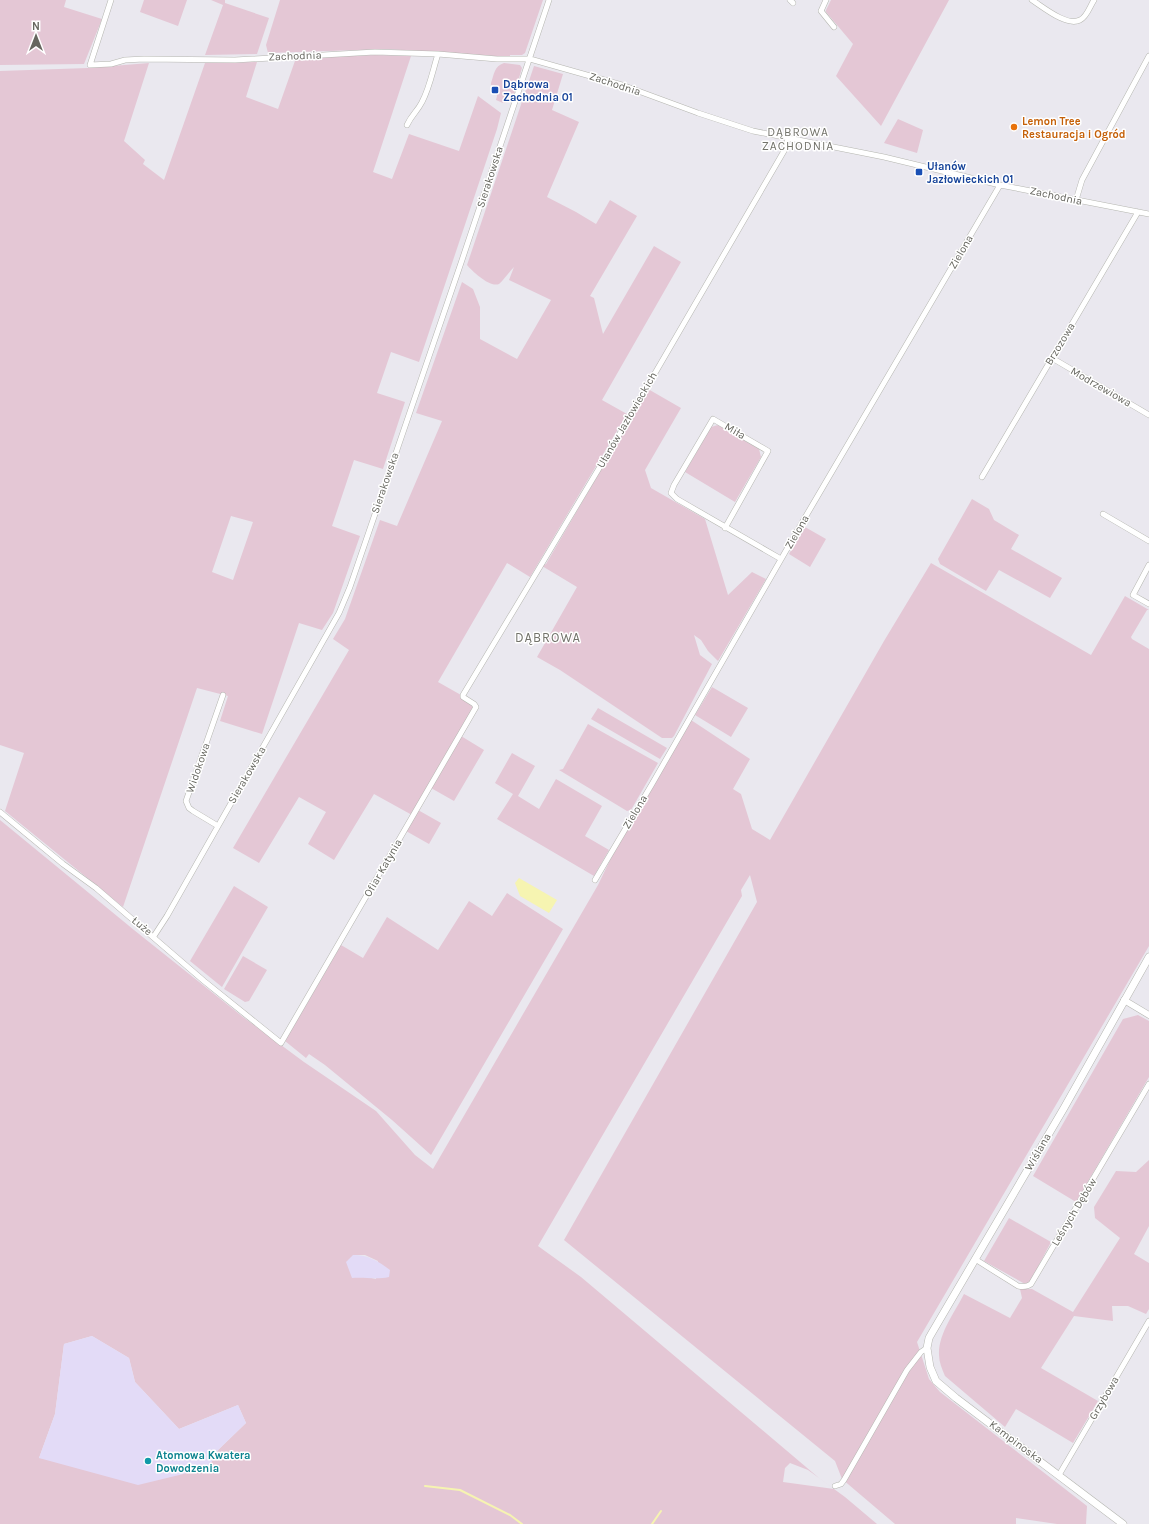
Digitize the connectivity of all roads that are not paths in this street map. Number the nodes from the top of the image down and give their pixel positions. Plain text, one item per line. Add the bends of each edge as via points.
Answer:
1 (111, 0) edge
2 (549, 0) edge
3 (826, 0) edge
4 (1032, 0) edge
5 (1094, 0) edge
6 (834, 27) dead end
7 (438, 54) junction
8 (1149, 56) edge
9 (530, 59) junction
10 (407, 125) dead end
11 (788, 139) junction
12 (1000, 185) junction
13 (1076, 200) junction
14 (1138, 212) junction
15 (1149, 214) edge
16 (1052, 358) junction
17 (1149, 415) edge
18 (982, 477) dead end
19 (1103, 514) dead end
20 (725, 528) junction
21 (1149, 541) edge
22 (781, 560) junction
23 (1149, 565) edge
24 (1149, 604) edge
25 (222, 695) dead end
26 (464, 698) joint
27 (0, 812) edge
28 (218, 826) junction
29 (595, 880) dead end
30 (154, 936) junction
31 (1149, 957) edge
32 (1124, 1000) junction
33 (1149, 1015) edge
34 (282, 1043) joint
35 (1149, 1084) edge
36 (975, 1259) junction
37 (1149, 1321) edge
38 (927, 1348) junction
39 (1059, 1475) junction
40 (835, 1486) dead end
41 (1123, 1524) edge

1 - 7 street, Zachodnia via 90,65 144,59 235,60 375,52
2 - 9 street, Sierakowska
3 - 6 street via 821,11
4 - 5 street via 1070,21 1079,20 1084,16
7 - 9 street, Zachodnia
7 - 10 street via 423,100 411,115
8 - 13 street via 1082,180
9 - 11 street, Zachodnia via 622,85 739,127
9 - 28 street, Sierakowska via 344,601 336,620
11 - 12 street, Zachodnia via 884,157
11 - 26 street, Ułanów Jazłowieckich via 784,151 622,430 463,695
12 - 13 street, Zachodnia
12 - 22 street, Zielona
13 - 14 street, Zachodnia
14 - 15 street, Zachodnia
14 - 16 street, Brzozowa
16 - 17 street, Modrzewiowa
16 - 18 street, Brzozowa
19 - 21 street
20 - 20 street, Miła via 671,493 713,419 768,451
20 - 22 street, Miła
22 - 29 street, Zielona
23 - 24 street via 1133,595
25 - 28 street, Widokowa via 186,801 189,808
26 - 34 street, Ofiar Katynia via 476,707
27 - 30 street, Łuże
28 - 30 street, Sierakowska
30 - 34 street, Łuże via 204,981
31 - 32 main road, Wiślana
32 - 33 street
32 - 36 main road, Wiślana
35 - 36 street, Leśnych Dębów via 1031,1284 1018,1286
36 - 38 main road, Wiślana via 929,1338
37 - 39 street, Grzybowa
38 - 39 main road, Kampinoska via 930,1367 936,1381
38 - 40 street via 907,1370 844,1480
39 - 41 main road, Kampinoska

